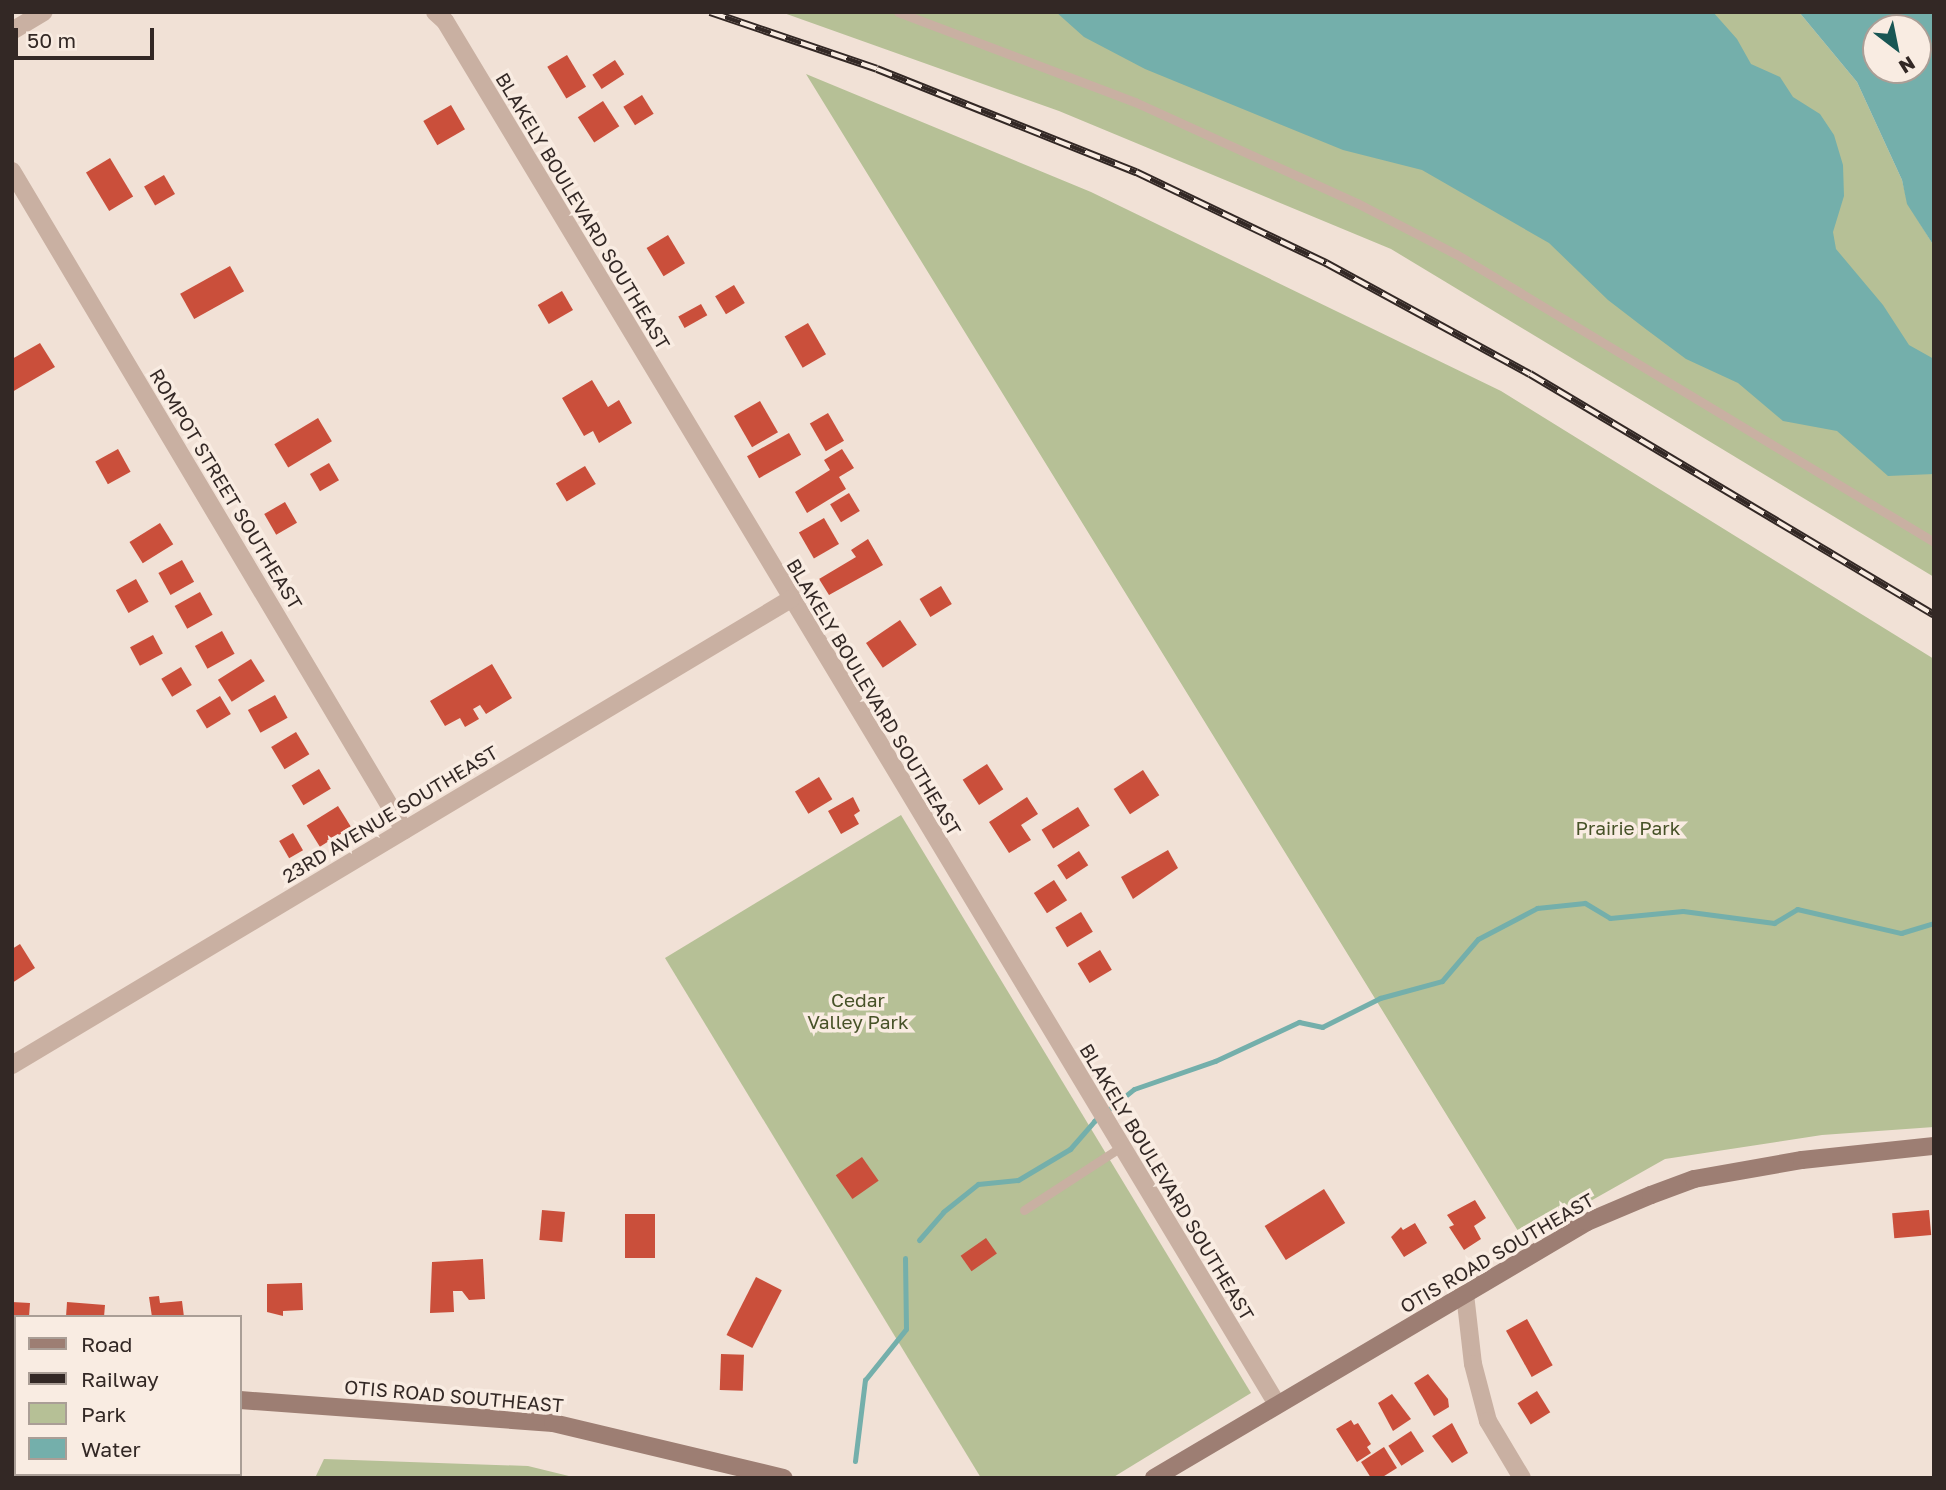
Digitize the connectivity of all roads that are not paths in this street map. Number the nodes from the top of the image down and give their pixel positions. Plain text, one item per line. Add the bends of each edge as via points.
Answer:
1 (44, 12) edge
2 (435, 12) edge
3 (898, 12) edge
4 (12, 31) edge
5 (12, 171) edge
6 (1934, 542) edge
7 (791, 600) junction
8 (404, 830) junction
9 (12, 1065) edge
10 (1119, 1143) junction
11 (1934, 1146) edge
12 (1024, 1210) dead end
13 (1465, 1294) junction
14 (242, 1400) edge
15 (1276, 1404) junction
16 (784, 1478) edge
17 (1154, 1478) edge
18 (1522, 1478) edge

1 - 4 street
2 - 7 street, BLAKELY BOULEVARD SOUTHEAST via 445,21
3 - 6 lane via 1135,102 1457,254
5 - 8 street, ROMPOT STREET SOUTHEAST
7 - 8 street, 23RD AVENUE SOUTHEAST
7 - 10 street, BLAKELY BOULEVARD SOUTHEAST
8 - 9 street, 23RD AVENUE SOUTHEAST
10 - 12 lane
10 - 15 street, BLAKELY BOULEVARD SOUTHEAST
11 - 13 street, OTIS ROAD SOUTHEAST via 1802,1160 1694,1179 1587,1222
13 - 15 street, OTIS ROAD SOUTHEAST
13 - 18 street via 1473,1364 1488,1421
14 - 16 street, OTIS ROAD SOUTHEAST via 553,1423
15 - 17 street, OTIS ROAD SOUTHEAST

